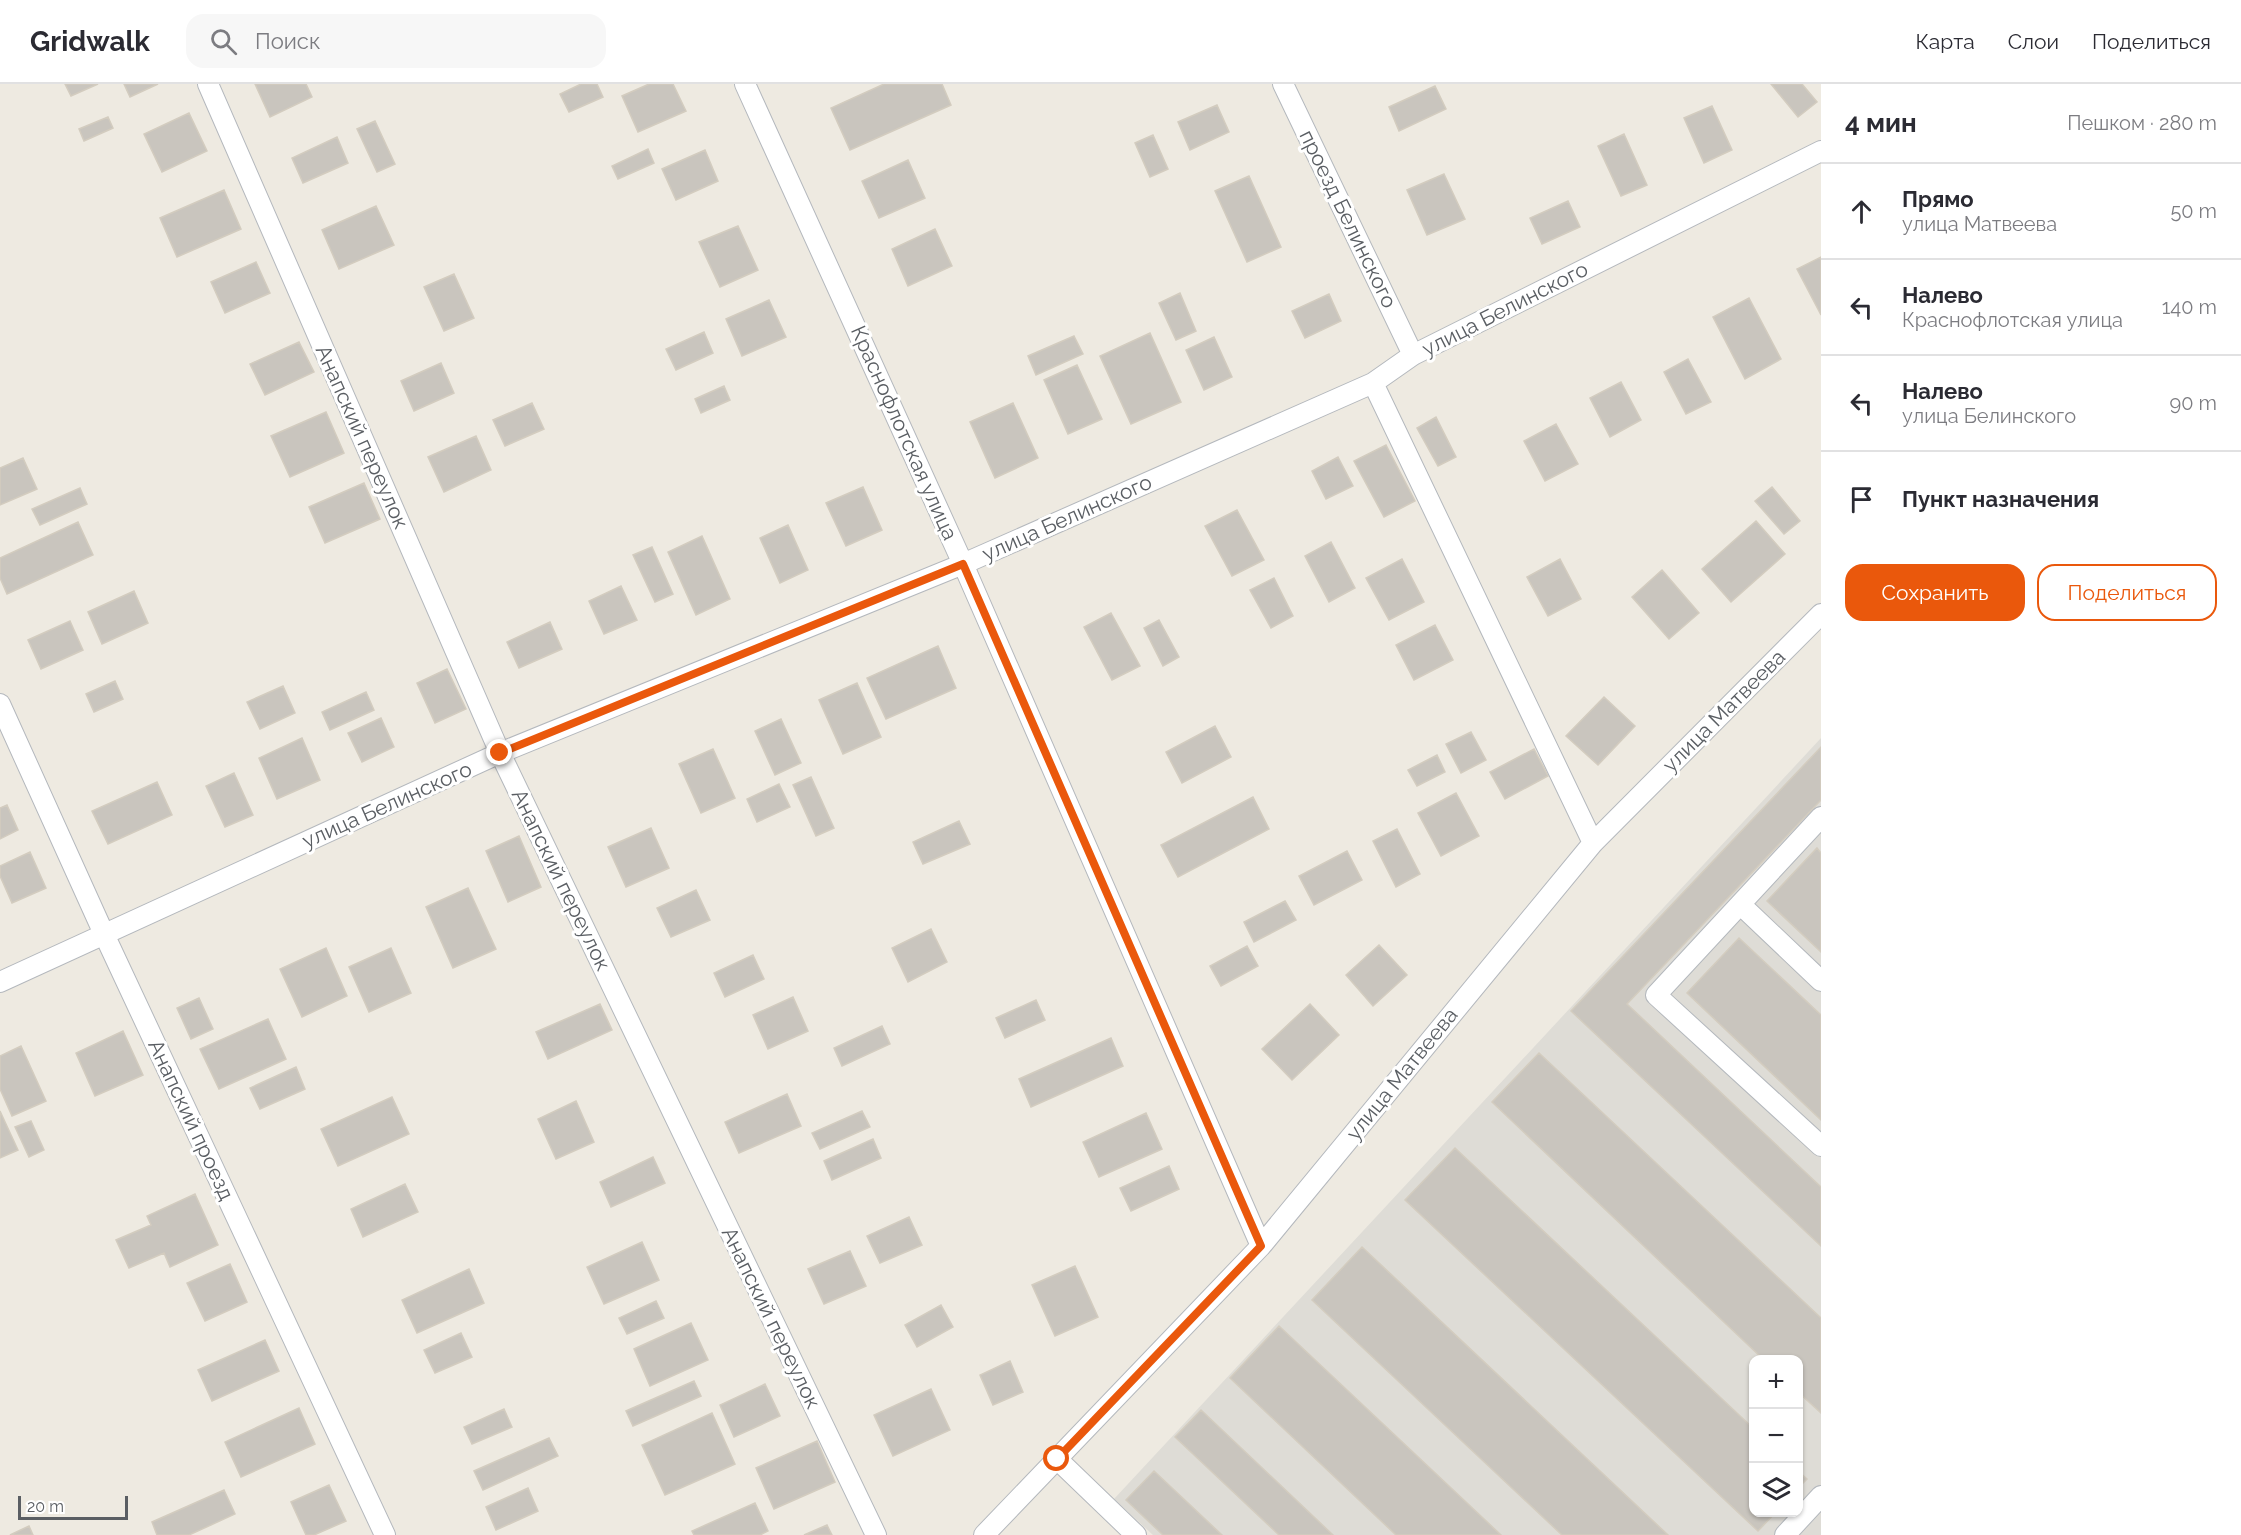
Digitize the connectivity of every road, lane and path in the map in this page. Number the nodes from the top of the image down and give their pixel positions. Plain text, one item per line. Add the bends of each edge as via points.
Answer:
1 (208, 84) edge
2 (745, 84) edge
3 (1283, 84) edge
4 (1821, 151) edge
5 (1413, 355) junction
6 (1373, 383) junction
7 (963, 564) junction
8 (1821, 614) edge
9 (0, 704) edge
10 (500, 753) junction
11 (1821, 817) edge
12 (1593, 843) junction
13 (1741, 905) junction
14 (104, 934) junction
15 (1821, 981) edge
16 (0, 982) edge
17 (1821, 1146) edge
18 (1261, 1246) junction
19 (1057, 1459) junction
20 (1821, 1496) edge
21 (385, 1535) edge
22 (876, 1535) edge
23 (984, 1535) edge
24 (1136, 1535) edge
25 (1785, 1535) edge

1 - 10 lane, Анапский переулок
2 - 7 lane, Краснофлотская улица
3 - 5 lane, проезд Белинского
4 - 5 lane, улица Белинского
5 - 6 lane, улица Белинского
6 - 7 lane, улица Белинского
6 - 12 lane
7 - 10 lane, улица Белинского
7 - 18 lane, Краснофлотская улица
8 - 12 lane, улица Матвеева
9 - 14 lane, Анапский проезд
10 - 14 lane, улица Белинского
10 - 22 lane, Анапский переулок
11 - 13 lane
12 - 18 lane, улица Матвеева
13 - 15 lane
13 - 17 lane via 1656,995
14 - 16 lane, улица Белинского
14 - 21 lane, Анапский проезд
18 - 19 lane, улица Матвеева
19 - 23 lane, улица Матвеева
19 - 24 lane
20 - 25 lane

